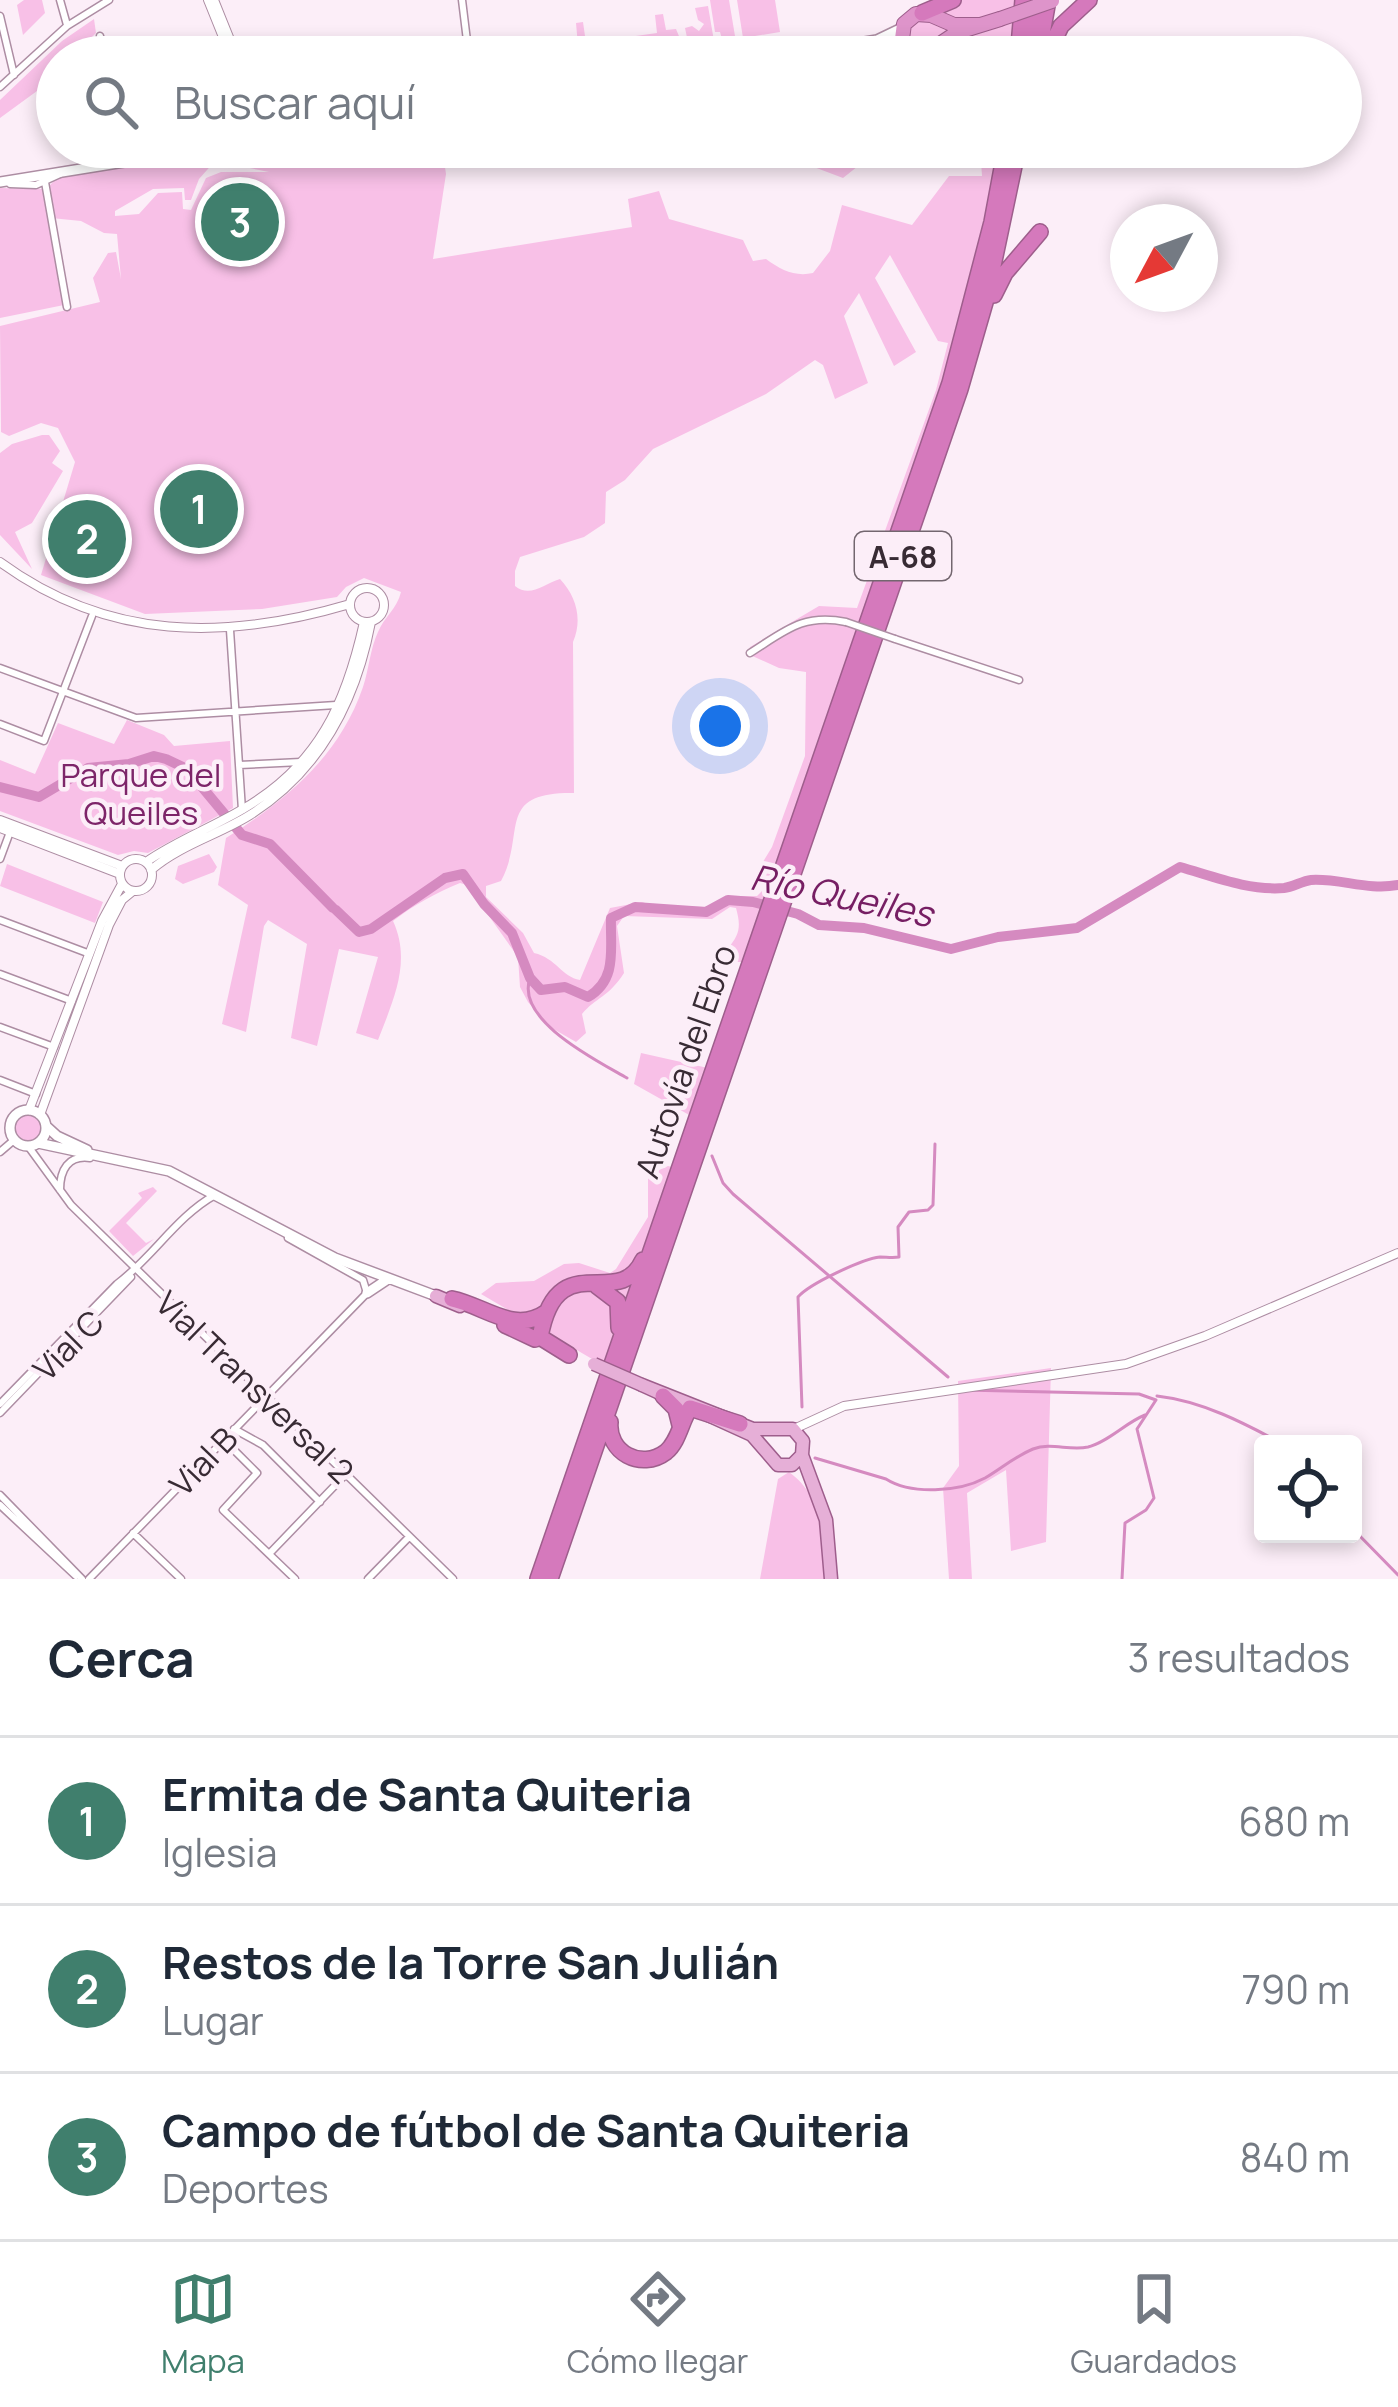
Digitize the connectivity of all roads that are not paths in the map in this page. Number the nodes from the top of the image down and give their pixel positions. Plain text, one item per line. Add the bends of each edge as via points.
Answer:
1 (60, 0) edge
2 (109, 0) edge
3 (211, 0) edge
4 (462, 0) edge
5 (953, 0) edge
6 (1023, 0) edge
7 (1034, 0) edge
8 (1054, 0) edge
9 (1089, 0) edge
10 (0, 16) edge
11 (929, 16) junction
12 (979, 25) junction
13 (67, 26) junction
14 (902, 28) junction
15 (56, 36) edge
16 (226, 36) edge
17 (466, 36) edge
18 (885, 36) edge
19 (902, 36) edge
20 (942, 36) edge
21 (956, 36) edge
22 (1020, 36) edge
23 (1037, 36) edge
24 (1044, 36) edge
25 (1054, 36) edge
26 (3, 43) edge
27 (36, 55) edge
28 (14, 75) junction
29 (0, 88) edge
30 (55, 168) edge
31 (87, 168) edge
32 (996, 168) edge
33 (1002, 168) edge
34 (1018, 168) edge
35 (62, 172) junction
36 (0, 181) edge
37 (45, 182) junction
38 (1040, 232) dead end
39 (67, 307) dead end
40 (964, 325) junction
41 (960, 388) junction
42 (0, 564) edge
43 (351, 607) junction
44 (92, 616) junction
45 (368, 622) junction
46 (230, 630) junction
47 (750, 653) dead end
48 (0, 668) edge
49 (1019, 680) dead end
50 (64, 692) junction
51 (340, 705) junction
52 (235, 711) junction
53 (0, 724) edge
54 (301, 762) junction
55 (239, 765) junction
56 (245, 813) junction
57 (3, 827) edge
58 (0, 859) edge
59 (149, 866) junction
60 (121, 875) junction
61 (783, 883) junction
62 (133, 891) junction
63 (0, 920) edge
64 (768, 928) junction
65 (90, 954) junction
66 (0, 974) edge
67 (72, 1001) junction
68 (0, 1027) edge
69 (54, 1047) junction
70 (0, 1080) edge
71 (37, 1094) junction
72 (35, 1112) junction
73 (696, 1119) junction
74 (46, 1126) junction
75 (6, 1127) edge
76 (33, 1144) junction
77 (0, 1152) edge
78 (99, 1158) junction
79 (199, 1187) junction
80 (60, 1194) junction
81 (215, 1196) junction
82 (195, 1208) junction
83 (248, 1214) junction
84 (666, 1242) junction
85 (297, 1244) junction
86 (1398, 1253) edge
87 (349, 1264) junction
88 (366, 1271) junction
89 (134, 1272) junction
90 (388, 1279) junction
91 (367, 1293) junction
92 (441, 1296) junction
93 (496, 1322) junction
94 (547, 1323) junction
95 (573, 1355) junction
96 (642, 1385) junction
97 (663, 1396) junction
98 (265, 1397) junction
99 (690, 1408) junction
100 (0, 1409) edge
101 (820, 1418) junction
102 (717, 1420) junction
103 (740, 1424) junction
104 (680, 1425) junction
105 (773, 1430) junction
106 (793, 1430) junction
107 (233, 1431) junction
108 (765, 1448) junction
109 (803, 1450) junction
110 (577, 1466) junction
111 (788, 1466) junction
112 (345, 1475) junction
113 (813, 1486) junction
114 (0, 1495) edge
115 (320, 1502) junction
116 (0, 1505) edge
117 (133, 1533) junction
118 (409, 1537) junction
119 (269, 1554) junction
120 (84, 1579) edge
121 (181, 1579) edge
122 (295, 1579) edge
123 (368, 1579) edge
124 (453, 1579) edge
125 (538, 1579) edge
126 (553, 1579) edge
127 (831, 1579) edge

1 - 13 street
2 - 13 street
3 - 16 street
4 - 17 street
5 - 11 highway
6 - 22 highway
7 - 23 highway
8 - 12 highway, bridge
8 - 24 highway
9 - 25 highway
10 - 26 street
11 - 12 highway
11 - 14 highway
11 - 20 highway
12 - 21 highway
13 - 15 street
14 - 18 main road
14 - 19 highway
26 - 28 street
27 - 28 street
28 - 29 street
30 - 36 main road
31 - 35 main road
32 - 40 highway
33 - 40 highway, Autovía del Ebro / A-68
34 - 41 highway, Autovía del Ebro / A-68
35 - 36 main road
35 - 37 street
36 - 37 street
37 - 39 street
38 - 41 highway via 999,281
40 - 61 highway, Autovía del Ebro / A-68
41 - 61 highway, Autovía del Ebro / A-68
42 - 43 street via 73,605 164,628
42 - 44 street
43 - 45 street
43 - 45 street via 361,590 381,596 383,611
43 - 46 street
44 - 46 street via 164,631
44 - 50 street
45 - 51 street
45 - 56 street via 357,683 326,742 302,772
46 - 52 street
47 - 49 street, bridge via 813,618
48 - 50 street
50 - 52 street via 136,718
50 - 53 street via 44,741
51 - 52 street
51 - 54 street
52 - 55 street
54 - 55 street
54 - 56 street
55 - 56 street
56 - 59 street
57 - 58 street
57 - 60 street
57 - 60 street
59 - 60 street via 130,860
59 - 62 street via 149,885
60 - 62 street
60 - 65 street
61 - 64 highway, Autovía del Ebro / A-68
62 - 72 street via 109,925
63 - 65 street
64 - 73 highway, Autovía del Ebro / A-68
64 - 84 highway, Autovía del Ebro / A-68
65 - 67 street
66 - 67 street
67 - 69 street
68 - 69 street
69 - 71 street
70 - 71 street
71 - 72 street
72 - 74 main road
72 - 75 main road via 14,1116
73 - 94 highway via 640,1267 618,1283 567,1286
73 - 110 highway, Autovía del Ebro / A-68
74 - 76 main road
74 - 92 main road via 90,1151 165,1166 329,1250
75 - 76 main road
75 - 77 street
76 - 78 main road
76 - 80 street, Vial Transversal 2
78 - 79 main road via 169,1171
78 - 80 street via 68,1163
79 - 81 main road
79 - 82 street
80 - 89 street, Vial Transversal 2
81 - 82 street, Vial C
81 - 83 main road
82 - 89 street, Vial C
83 - 85 street
83 - 87 main road
84 - 104 highway via 609,1436 622,1453 649,1459 668,1450
84 - 126 highway, Autovía del Ebro / A-68
85 - 87 main road
85 - 91 street via 363,1280
86 - 101 street via 1126,1364 844,1406
87 - 88 main road
88 - 90 main road
88 - 91 main road
89 - 98 street, Vial Transversal 2
89 - 100 street, Vial C
90 - 91 main road
90 - 92 main road
91 - 98 street, Vial B
92 - 93 main road
92 - 94 main road
92 - 94 highway via 515,1322
93 - 94 highway via 535,1339
93 - 95 main road
94 - 95 highway
94 - 110 highway via 560,1298 583,1285 608,1291 621,1314
95 - 96 main road, bridge
96 - 97 main road
96 - 103 main road
97 - 99 main road
97 - 104 highway
98 - 107 street, Vial B
98 - 112 street, Vial Transversal 2
99 - 102 main road
99 - 103 highway
99 - 104 highway
101 - 106 street
101 - 109 street
102 - 108 main road
102 - 126 highway via 695,1426 664,1458 609,1458 595,1468
103 - 105 main road
105 - 106 main road
105 - 108 main road
106 - 109 main road
107 - 115 street, Vial Transversal 2 via 263,1445
107 - 117 street, Vial B
107 - 119 street, Vial Transversal 2 via 235,1451 257,1473 223,1510
108 - 111 main road via 774,1464
109 - 111 main road
109 - 113 main road
110 - 125 highway, Autovía del Ebro / A-68
111 - 113 main road
112 - 115 street
112 - 118 street, Vial Transversal 2
113 - 127 main road via 827,1524
114 - 120 street
115 - 119 street
116 - 120 street
117 - 120 street, Vial B
117 - 121 street
118 - 123 street
118 - 124 street, Vial Transversal 2
119 - 122 street, Vial Transversal 2

